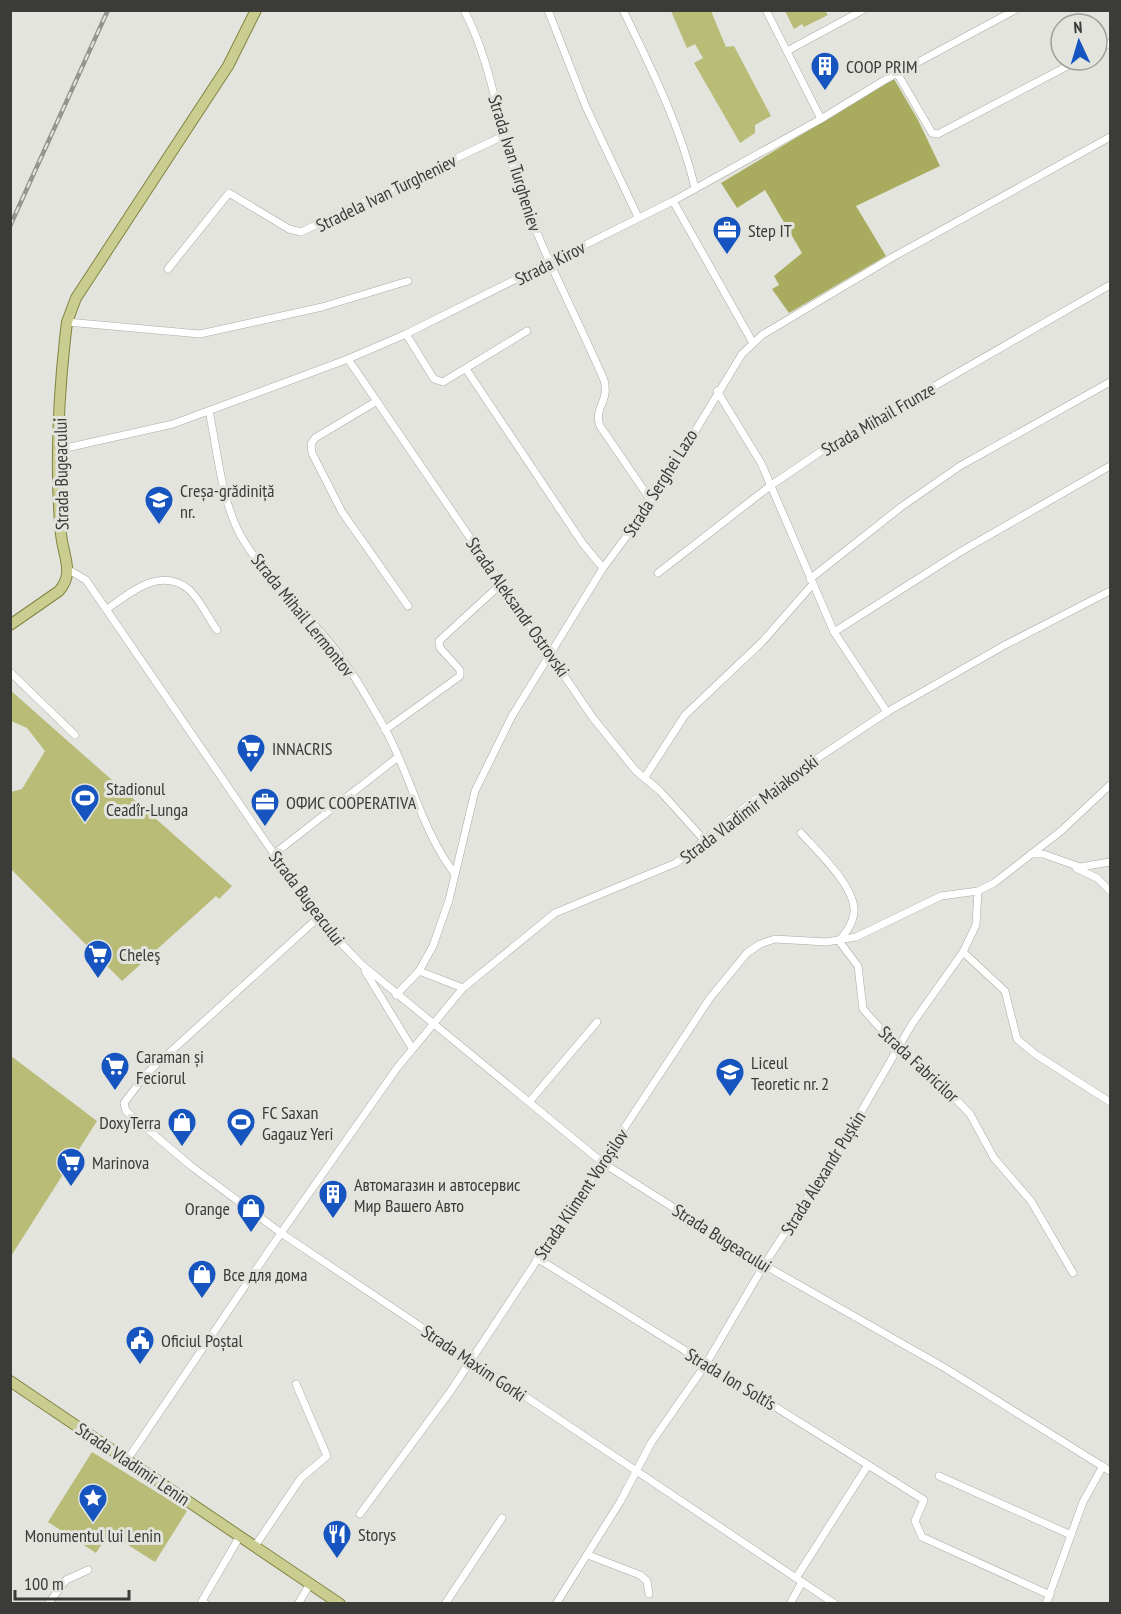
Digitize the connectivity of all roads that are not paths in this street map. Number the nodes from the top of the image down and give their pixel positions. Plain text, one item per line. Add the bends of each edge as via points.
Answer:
1 (256, 10) edge
2 (464, 10) edge
3 (548, 10) edge
4 (623, 10) edge
5 (766, 10) edge
6 (863, 10) edge
7 (1015, 10) edge
8 (787, 51) junction
9 (1056, 72) edge
10 (897, 73) junction
11 (821, 119) junction
12 (503, 136) junction
13 (1110, 137) edge
14 (695, 188) junction
15 (673, 201) junction
16 (638, 217) junction
17 (550, 264) junction
18 (168, 270) dead end
19 (408, 281) dead end
20 (1110, 285) edge
21 (67, 322) junction
22 (527, 331) dead end
23 (406, 334) junction
24 (753, 343) junction
25 (348, 359) junction
26 (466, 369) junction
27 (1110, 382) edge
28 (717, 391) junction
29 (377, 401) junction
30 (209, 411) junction
31 (57, 450) junction
32 (1110, 466) edge
33 (770, 486) junction
34 (652, 502) junction
35 (603, 568) junction
36 (69, 570) junction
37 (658, 573) dead end
38 (811, 582) junction
39 (501, 584) junction
40 (1110, 591) edge
41 (408, 606) dead end
42 (107, 609) junction
43 (10, 625) edge
44 (217, 630) dead end
45 (834, 632) junction
46 (550, 652) junction
47 (10, 672) edge
48 (887, 712) junction
49 (385, 730) junction
50 (75, 735) dead end
51 (398, 757) junction
52 (645, 777) junction
53 (1110, 785) edge
54 (801, 833) dead end
55 (705, 841) junction
56 (1031, 854) junction
57 (274, 855) junction
58 (1110, 862) edge
59 (1068, 864) junction
60 (455, 874) junction
61 (978, 891) junction
62 (1110, 891) edge
63 (320, 916) junction
64 (839, 941) junction
65 (963, 952) junction
66 (361, 964) junction
67 (419, 971) junction
68 (463, 988) junction
69 (396, 994) junction
70 (433, 1022) junction
71 (597, 1022) dead end
72 (900, 1047) junction
73 (412, 1048) junction
74 (530, 1101) junction
75 (1110, 1102) edge
76 (603, 1163) junction
77 (281, 1233) junction
78 (537, 1258) junction
79 (764, 1265) junction
80 (1073, 1273) dead end
81 (470, 1361) junction
82 (706, 1364) junction
83 (10, 1381) edge
84 (296, 1384) dead end
85 (127, 1460) junction
86 (868, 1465) junction
87 (1103, 1466) junction
88 (638, 1471) junction
89 (1110, 1471) edge
90 (939, 1476) dead end
91 (360, 1514) dead end
92 (502, 1518) dead end
93 (1071, 1535) junction
94 (240, 1536) junction
95 (255, 1546) junction
96 (588, 1555) junction
97 (88, 1570) dead end
98 (799, 1580) junction
99 (310, 1584) junction
100 (649, 1594) dead end
101 (1050, 1595) junction
102 (48, 1604) edge
103 (206, 1604) edge
104 (298, 1604) edge
105 (340, 1604) edge
106 (445, 1604) edge
107 (556, 1604) edge
108 (790, 1604) edge
109 (836, 1604) edge
110 (1047, 1604) edge

1 - 21 main road, Strada Bugeacului via 222,76 85,282
2 - 12 street, Strada Ivan Turgheniev via 481,48
3 - 16 street via 586,107
4 - 14 street via 668,105
5 - 8 street
6 - 8 street
7 - 10 street, Strada Kirov
8 - 11 street
9 - 10 street via 938,134 932,133
10 - 11 street, Strada Kirov
11 - 14 street, Strada Kirov
12 - 17 street, Strada Ivan Turgheniev
12 - 18 street, Stradela Ivan Turgheniev via 301,232 229,193
13 - 24 street, Strada Serghei Lazo via 893,257
14 - 15 street, Strada Kirov
15 - 16 street, Strada Kirov
15 - 24 street
16 - 17 street, Strada Kirov
17 - 23 street, Strada Kirov
17 - 34 street, Strada Ivan Turgheniev via 604,380 606,398 597,415 600,426
19 - 21 street via 322,307 200,334
20 - 33 street, Strada Mihail Frunze via 820,452
21 - 31 main road, Strada Bugeacului
22 - 26 street
23 - 25 street, Strada Kirov
23 - 26 street via 435,379 442,382
24 - 28 street, Strada Serghei Lazo
25 - 29 street, Strada Aleksandr Ostrovski
25 - 30 street, Strada Kirov
26 - 35 street
27 - 38 street via 960,466 901,507
28 - 33 street via 748,440
28 - 34 street, Strada Serghei Lazo
29 - 39 street, Strada Aleksandr Ostrovski
29 - 41 street via 315,438 312,453 342,512
30 - 31 street, Strada Kirov via 134,435
30 - 49 street, Strada Mihail Lermontov via 229,503 242,538 325,637
31 - 36 main road, Strada Bugeacului via 61,539
32 - 45 street via 960,552
33 - 37 street, Strada Mihail Frunze
33 - 38 street
34 - 35 street, Strada Serghei Lazo
35 - 46 street, Strada Serghei Lazo
36 - 42 street, Strada Bugeacului via 86,580
36 - 43 main road via 66,584 59,591
38 - 45 street
38 - 52 street via 763,641 685,715
39 - 46 street, Strada Aleksandr Ostrovski
39 - 49 street via 439,640 440,648 460,670 460,676
40 - 48 street, Strada Vladimir Maiakovski
42 - 44 street via 144,584 175,582 188,589
42 - 57 street, Strada Bugeacului
45 - 48 street
46 - 52 street, Strada Aleksandr Ostrovski via 593,718
46 - 60 street, Strada Serghei Lazo via 506,726 475,791
47 - 50 street
48 - 55 street, Strada Vladimir Maiakovski via 750,803
49 - 51 street, Strada Mihail Lermontov
51 - 57 street
51 - 60 street, Strada Mihail Lermontov via 431,838
52 - 55 street, Strada Aleksandr Ostrovski
53 - 56 street, Strada Kliment Voroșilov
54 - 64 street via 842,880 855,910 851,925
55 - 68 street, Strada Vladimir Maiakovski via 657,873 555,913
56 - 59 street via 1053,856
56 - 61 street, Strada Kliment Voroșilov
57 - 63 street, Strada Bugeacului
58 - 59 street via 1089,867
59 - 62 street via 1097,878
60 - 67 street, Strada Serghei Lazo via 433,946
61 - 64 street, Strada Kliment Voroșilov via 941,896 881,927
61 - 65 street, Strada Alexandr Pușkin via 976,925
63 - 66 street, Strada Bugeacului
63 - 77 street, Strada Maxim Gorki via 146,1074 124,1103 191,1166
64 - 72 street, Strada Fabricilor via 858,966 863,1009
64 - 76 street, Strada Kliment Voroșilov via 775,939 747,953 710,998
65 - 72 street, Strada Alexandr Pușkin
65 - 75 street via 1005,990 1017,1039
66 - 69 street, Strada Bugeacului
66 - 73 street, Strada Bugeacului
67 - 68 street
67 - 69 street, Strada Serghei Lazo
68 - 70 street, Strada Vladimir Maiakovski
69 - 70 street, Strada Bugeacului
70 - 73 street, Strada Vladimir Maiakovski
70 - 74 street, Strada Bugeacului
71 - 74 street
72 - 79 street, Strada Alexandr Pușkin via 842,1146
72 - 80 street, Strada Fabricilor via 934,1075 970,1114 994,1158 1031,1201
73 - 77 street, Strada Vladimir Maiakovski
74 - 76 street, Strada Bugeacului
76 - 78 street, Strada Kliment Voroșilov
76 - 79 street, Strada Bugeacului
77 - 81 street, Strada Maxim Gorki
77 - 85 street, Strada Vladimir Maiakovski
78 - 81 street, Strada Kliment Voroșilov
78 - 82 street, Strada Ion Soltîs
79 - 82 street, Strada Alexandr Pușkin
79 - 87 street, Strada Bugeacului via 945,1368
81 - 88 street, Strada Maxim Gorki
81 - 91 street, Strada Kliment Voroșilov
82 - 86 street, Strada Ion Soltîs
82 - 88 street, Strada Alexandr Pușkin via 651,1443
83 - 85 main road, Strada Vladimir Lenin
84 - 95 street via 327,1456 302,1478
85 - 94 main road, Strada Vladimir Lenin
86 - 98 street
86 - 101 street, Strada Ion Soltîs via 924,1500 915,1521 922,1537
87 - 89 street, Strada Bugeacului
87 - 93 street
88 - 96 street, Strada Alexandr Pușkin
88 - 98 street, Strada Maxim Gorki
90 - 93 street
92 - 106 street
93 - 101 street
94 - 95 main road, Strada Vladimir Lenin
94 - 103 street via 202,1601
95 - 99 main road, Strada Vladimir Lenin
96 - 100 street via 640,1575 647,1581
96 - 107 street, Strada Alexandr Pușkin
97 - 102 street via 66,1580
98 - 108 street
98 - 109 street, Strada Maxim Gorki
99 - 104 street
99 - 105 main road, Strada Vladimir Lenin
101 - 110 street

